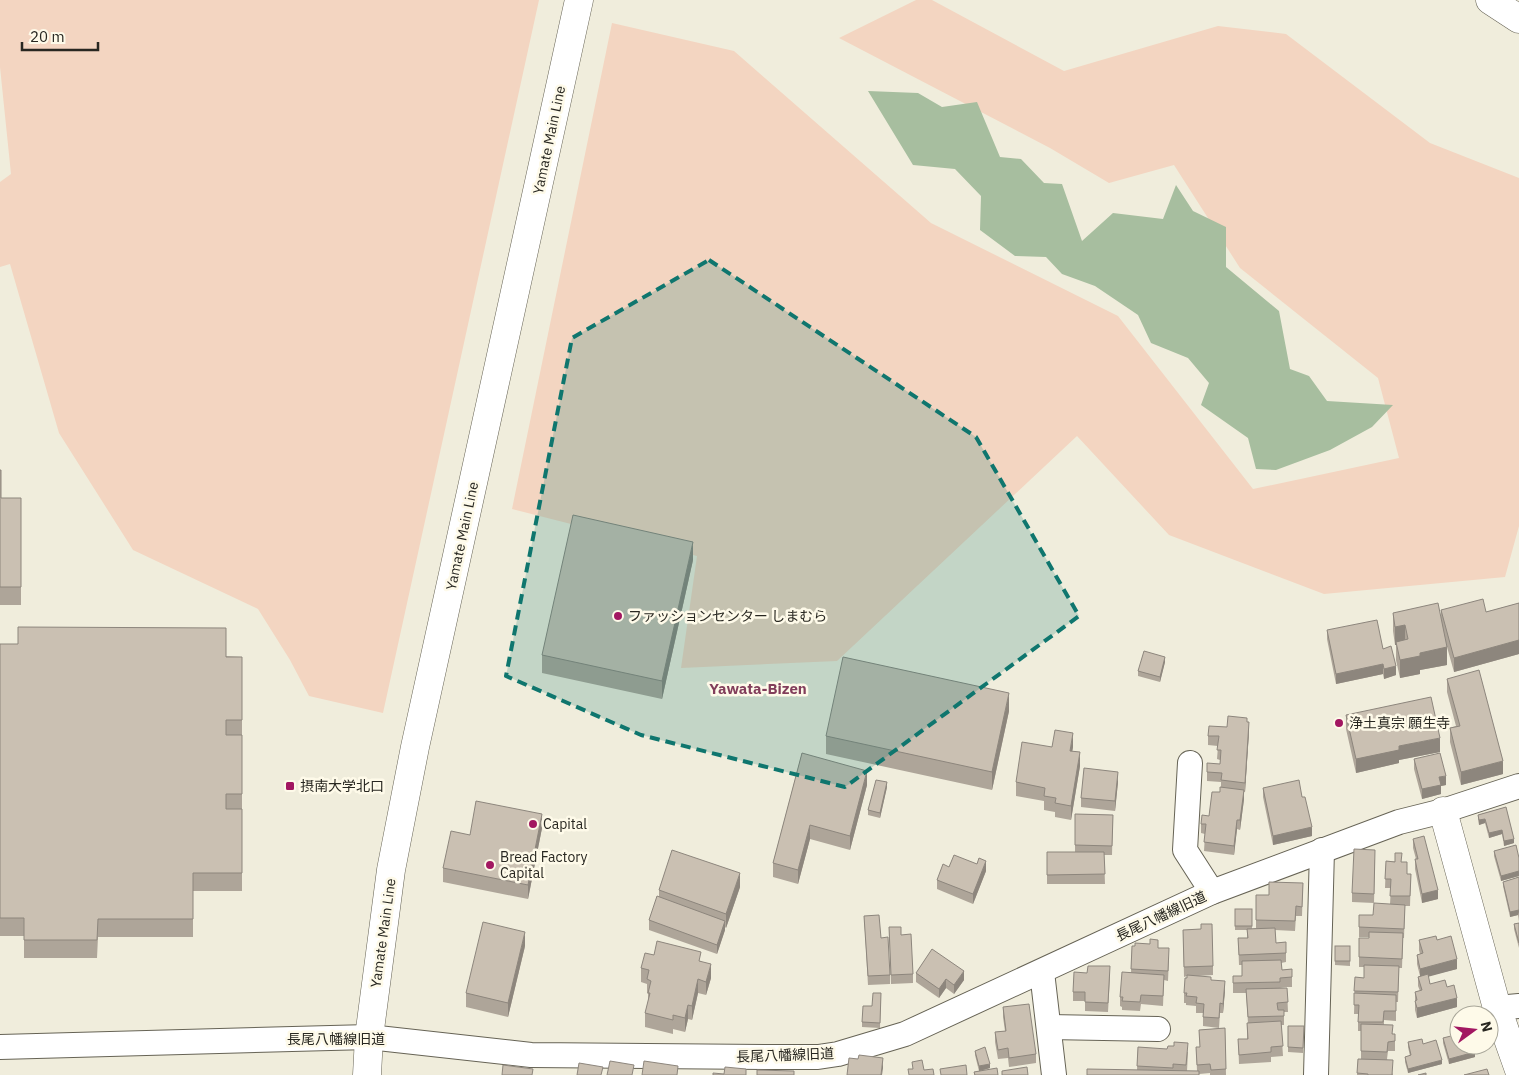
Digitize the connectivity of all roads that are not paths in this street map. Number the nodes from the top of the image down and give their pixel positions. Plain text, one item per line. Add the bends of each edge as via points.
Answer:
1 (578, 0) edge
2 (1490, 0) edge
3 (1519, 19) edge
4 (1190, 762) dead end
5 (1519, 786) edge
6 (1443, 811) junction
7 (1322, 850) junction
8 (1212, 892) junction
9 (1042, 972) junction
10 (1508, 1007) edge
11 (1050, 1027) junction
12 (1158, 1029) dead end
13 (369, 1037) junction
14 (0, 1047) edge
15 (562, 1065) edge
16 (705, 1066) edge
17 (817, 1066) edge
18 (1519, 1070) edge
19 (367, 1075) edge
20 (1054, 1075) edge
21 (1316, 1075) edge

1 - 13 main road, Yamate Main Line via 415,747 391,870
2 - 3 main road
4 - 8 street via 1185,850
5 - 6 street, 長尾八幡線旧道
6 - 7 street, 長尾八幡線旧道 via 1399,822
6 - 10 main road
7 - 8 street, 長尾八幡線旧道
7 - 21 street
8 - 9 street, 長尾八幡線旧道
9 - 11 street
9 - 17 street, 長尾八幡線旧道 via 905,1034 838,1054
10 - 18 main road
11 - 12 street
11 - 20 street
13 - 14 street, 長尾八幡線旧道
13 - 15 street, 長尾八幡線旧道 via 531,1055
13 - 19 main road, Yamate Main Line
15 - 16 street, 長尾八幡線旧道
16 - 17 street, 長尾八幡線旧道

